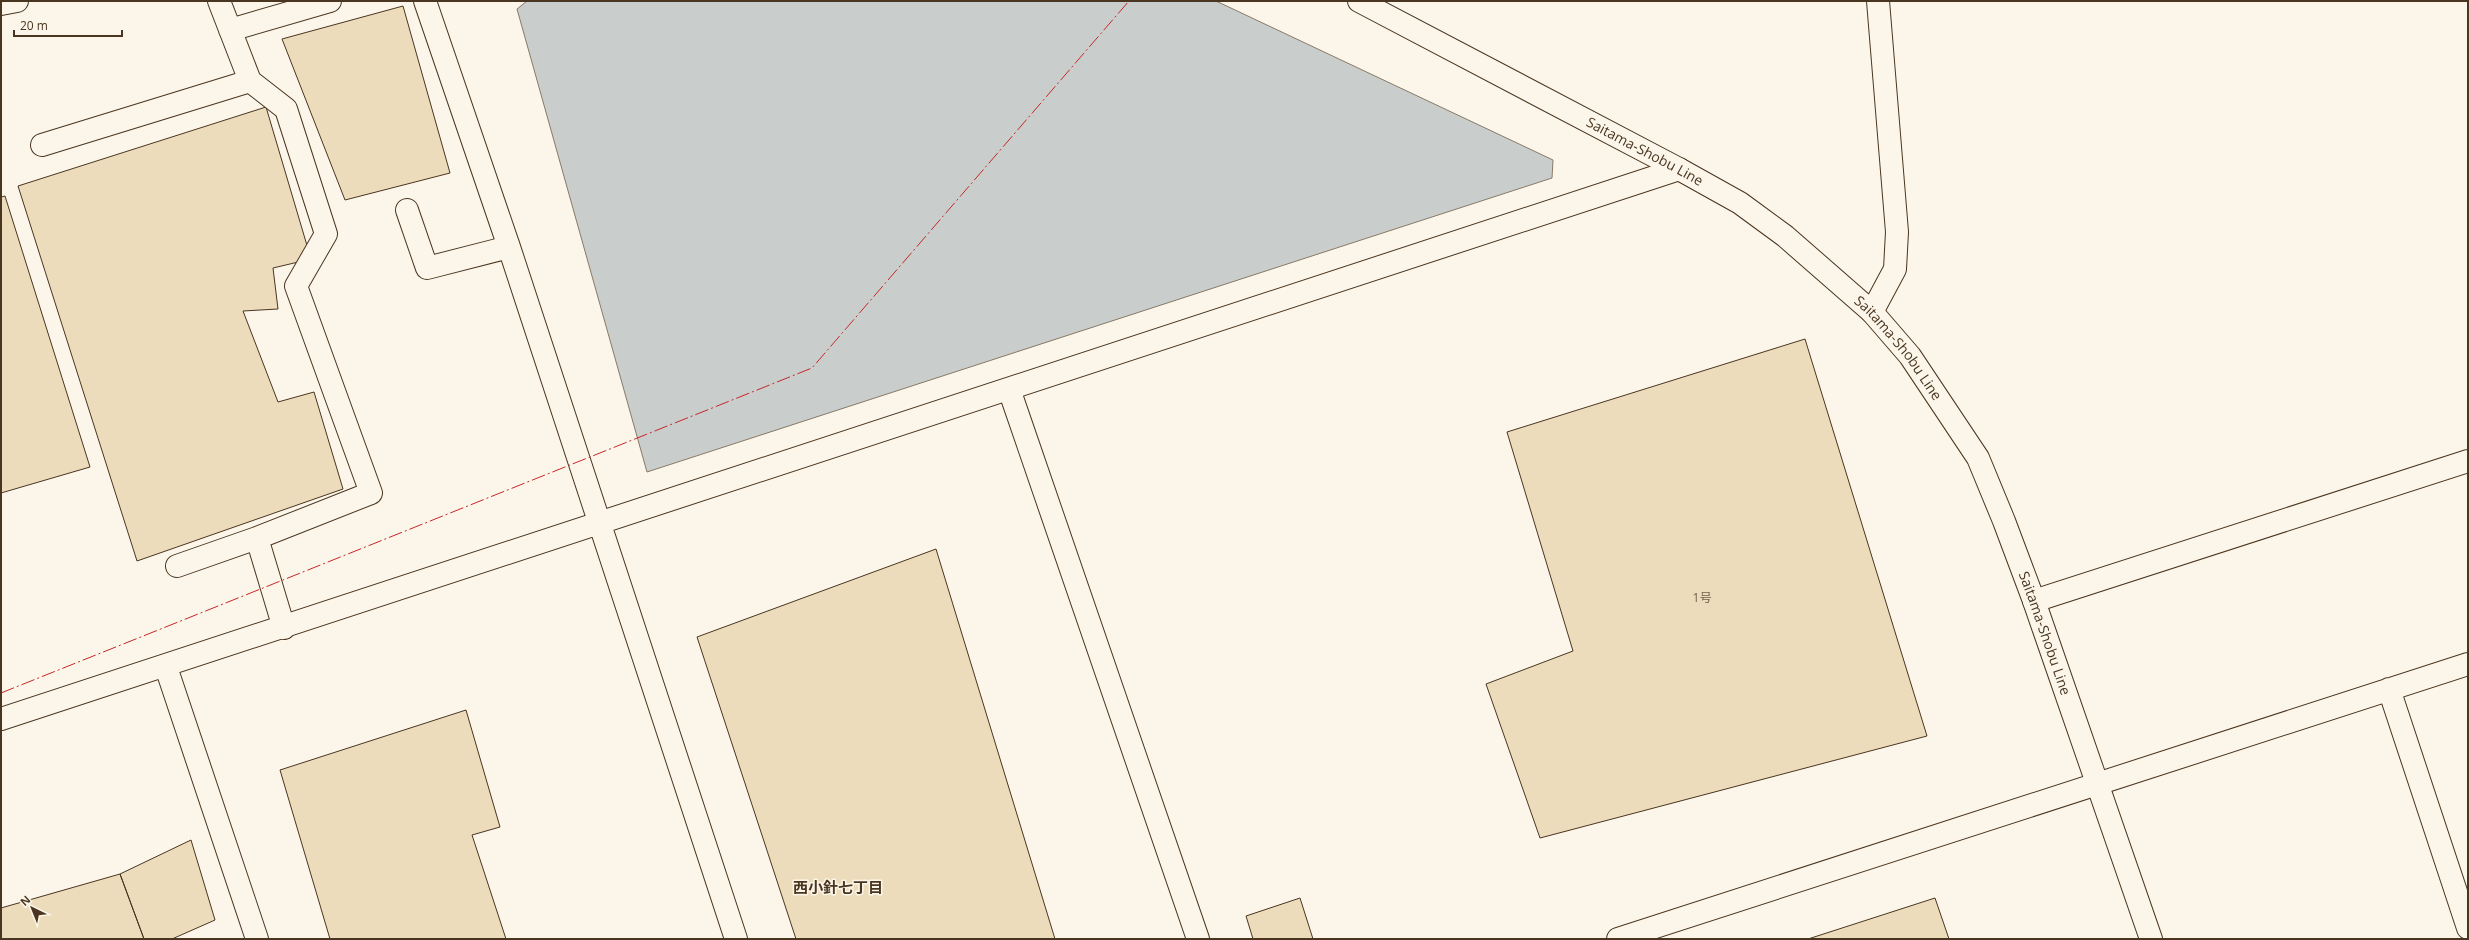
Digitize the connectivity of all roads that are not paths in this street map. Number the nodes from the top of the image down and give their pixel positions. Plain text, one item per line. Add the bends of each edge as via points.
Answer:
1 (16, 1) edge
2 (219, 1) edge
3 (330, 1) edge
4 (425, 1) edge
5 (1359, 1) edge
6 (1878, 1) edge
7 (1, 4) edge
8 (230, 30) junction
9 (250, 81) junction
10 (42, 144) dead end
11 (1679, 169) junction
12 (407, 210) dead end
13 (509, 247) junction
14 (1872, 312) junction
15 (1009, 389) junction
16 (2468, 461) edge
17 (600, 524) junction
18 (257, 538) junction
19 (177, 566) dead end
20 (2034, 601) junction
21 (284, 628) junction
22 (2468, 664) edge
23 (166, 667) junction
24 (2389, 689) junction
25 (1, 719) edge
26 (2096, 784) junction
27 (2468, 928) edge
28 (257, 939) edge
29 (736, 939) edge
30 (1198, 939) edge
31 (1618, 939) edge
32 (2151, 939) edge

1 - 7 street
2 - 8 street
3 - 8 street
4 - 13 street
5 - 11 street, Saitama-Shobu Line
6 - 14 street via 1897,232 1895,269
8 - 9 street
9 - 10 street
9 - 18 street via 286,109 326,234 296,286 372,493
11 - 14 street, Saitama-Shobu Line via 1740,203 1785,236
11 - 15 street
12 - 13 street via 427,268
13 - 17 street
14 - 20 street, Saitama-Shobu Line via 1910,356 1978,458
15 - 17 street
15 - 30 street
16 - 20 street
17 - 21 street
17 - 29 street
18 - 19 street
18 - 21 street
20 - 26 street, Saitama-Shobu Line
21 - 23 street
22 - 24 street
23 - 25 street
23 - 28 street
24 - 26 street
24 - 27 street
26 - 31 street
26 - 32 street, Saitama-Shobu Line

